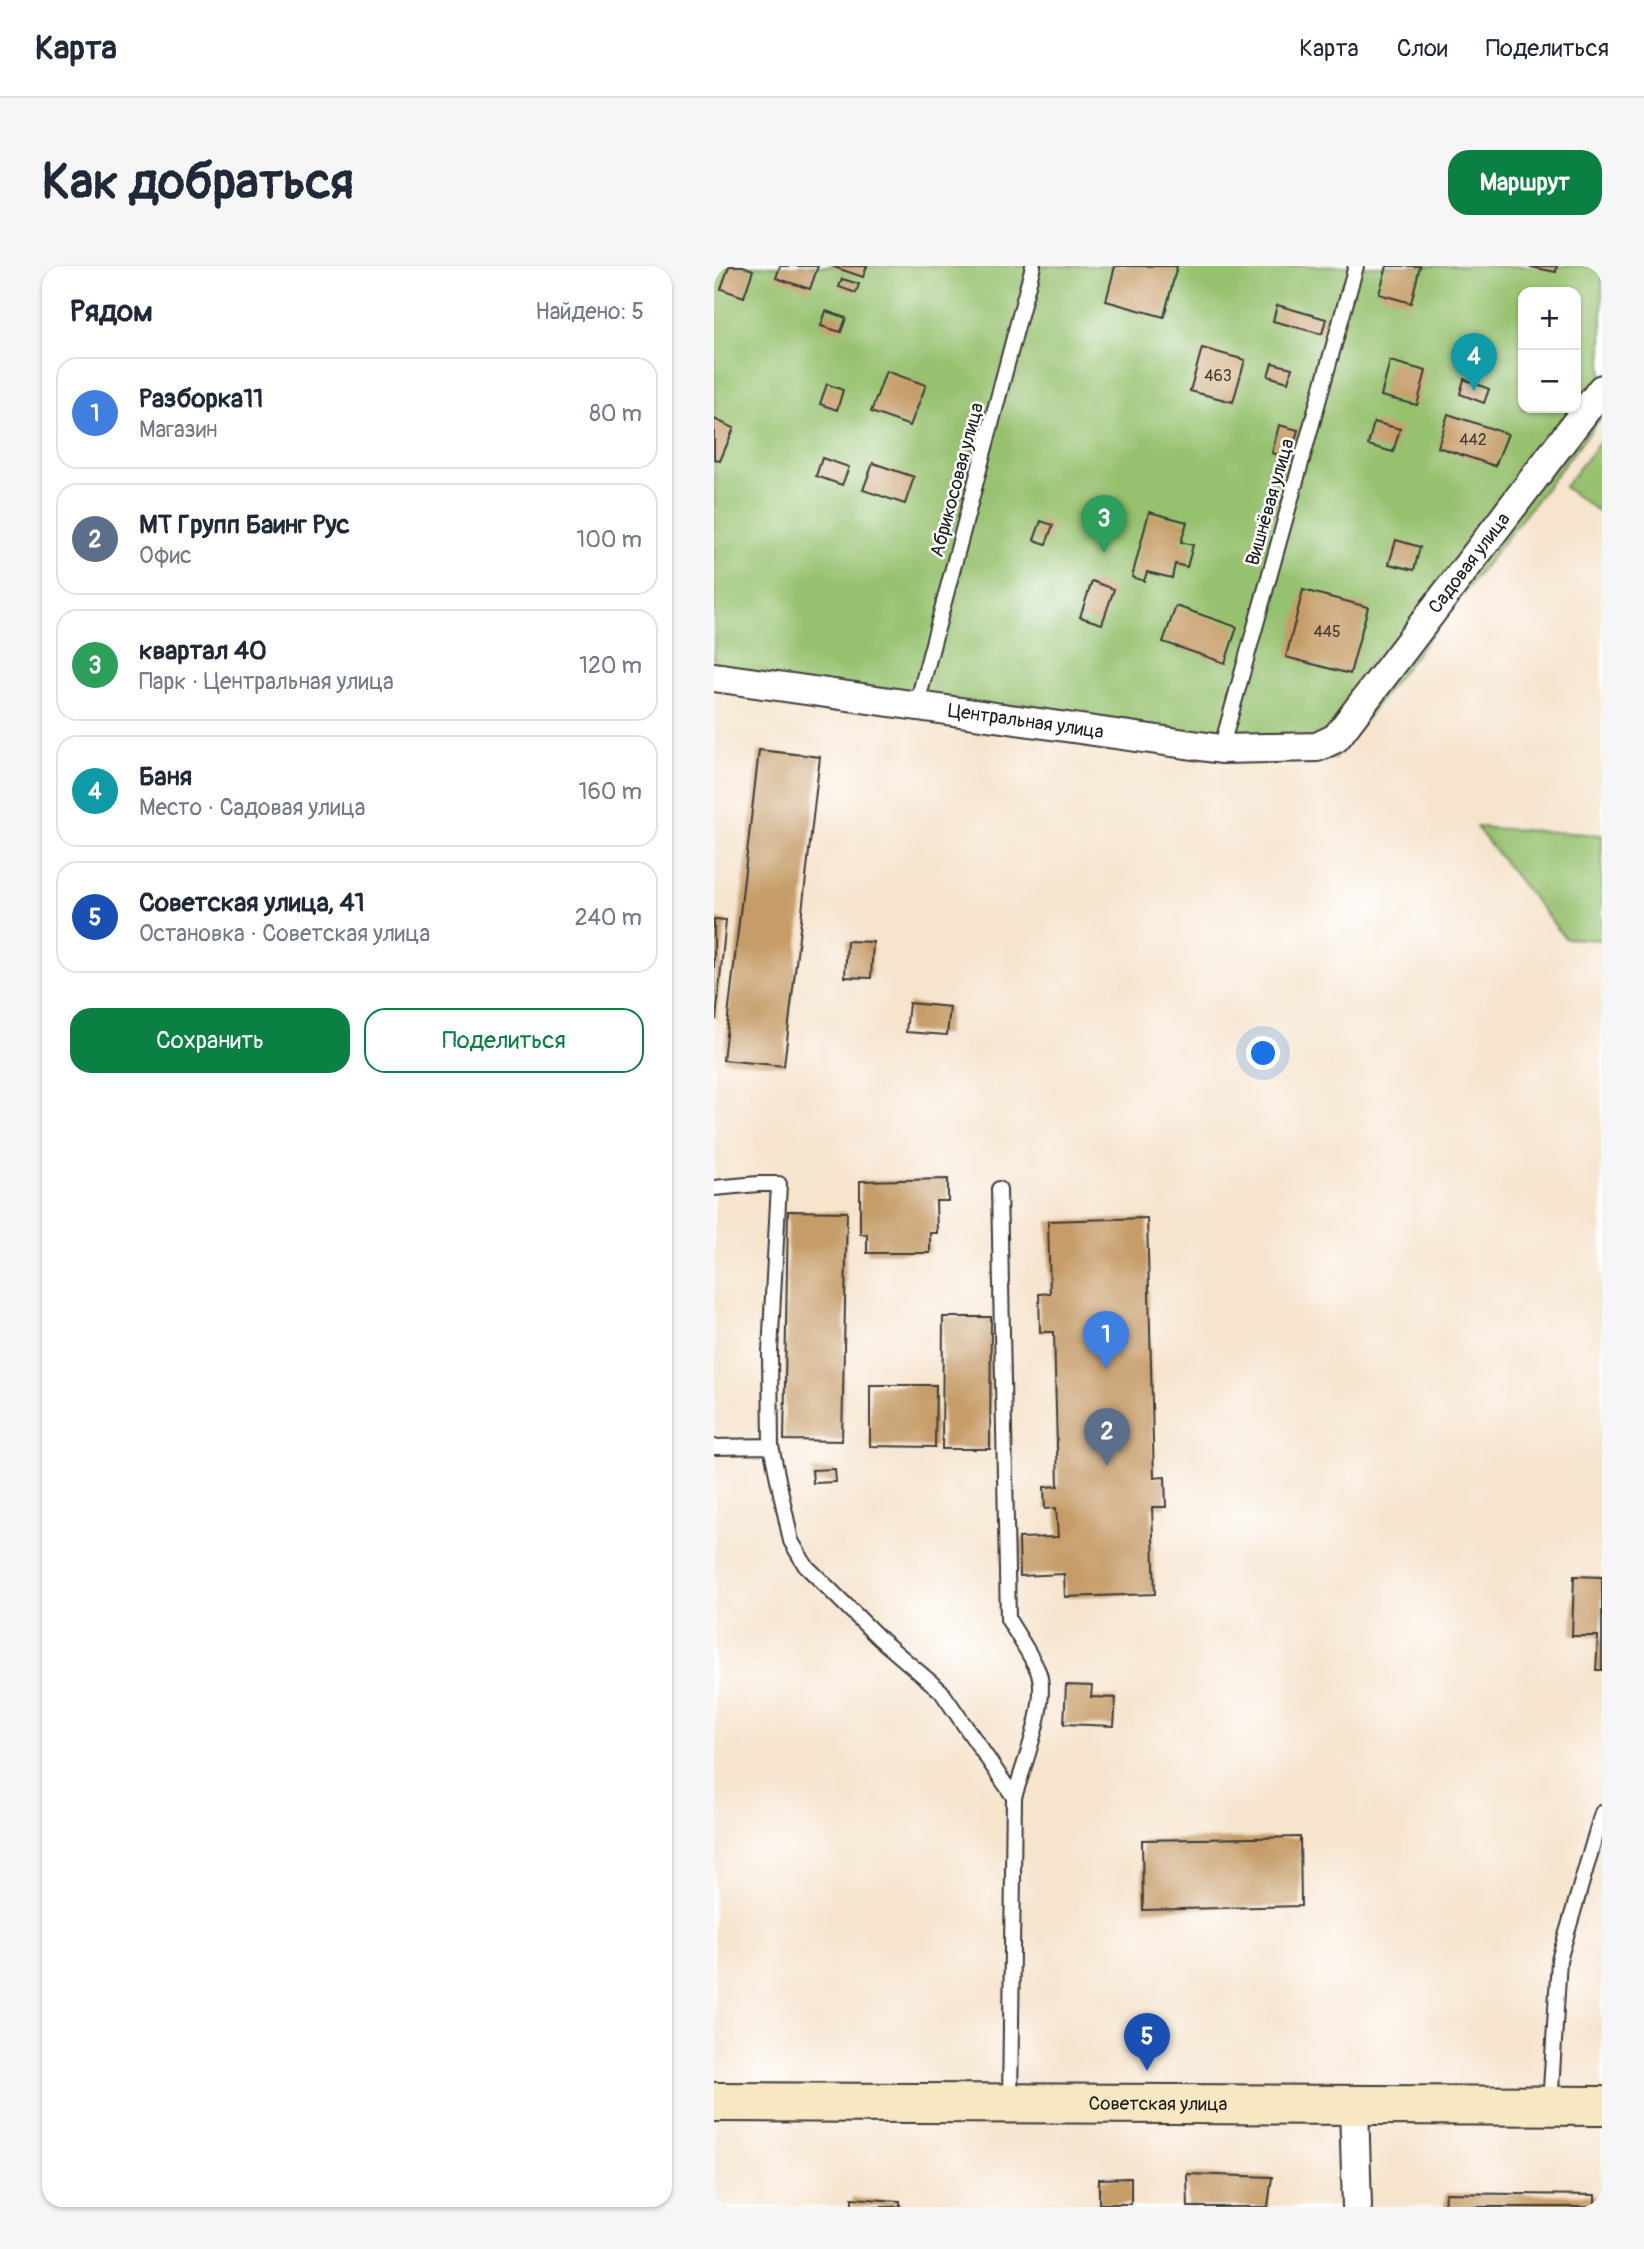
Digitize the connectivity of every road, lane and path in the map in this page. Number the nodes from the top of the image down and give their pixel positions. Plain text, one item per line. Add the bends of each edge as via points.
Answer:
1 (1034, 266) edge
2 (1356, 266) edge
3 (1602, 389) edge
4 (714, 677) edge
5 (917, 705) junction
6 (1336, 738) joint
7 (1221, 749) junction
8 (714, 1188) edge
9 (999, 1189) dead end
10 (771, 1446) junction
11 (714, 1447) edge
12 (1014, 1797) junction
13 (1602, 1812) edge
14 (714, 2102) edge
15 (1010, 2103) junction
16 (1354, 2106) junction
17 (1550, 2106) junction
18 (1602, 2106) edge
19 (1357, 2207) edge

1 - 5 lane, Абрикосовая улица
2 - 7 lane, Вишнёвая улица
3 - 6 street, Садовая улица
4 - 5 street, Центральная улица
5 - 7 street, Центральная улица
6 - 7 street, Центральная улица via 1317,747
8 - 10 lane via 779,1184
9 - 12 lane via 1008,1619 1041,1683 1034,1730
10 - 11 lane
10 - 12 lane via 791,1541 805,1565 880,1639 941,1690
12 - 15 lane
13 - 17 lane via 1559,1959
14 - 15 street, Советская улица
15 - 16 street, Советская улица
16 - 17 street, Советская улица
16 - 19 street
17 - 18 street, Советская улица

